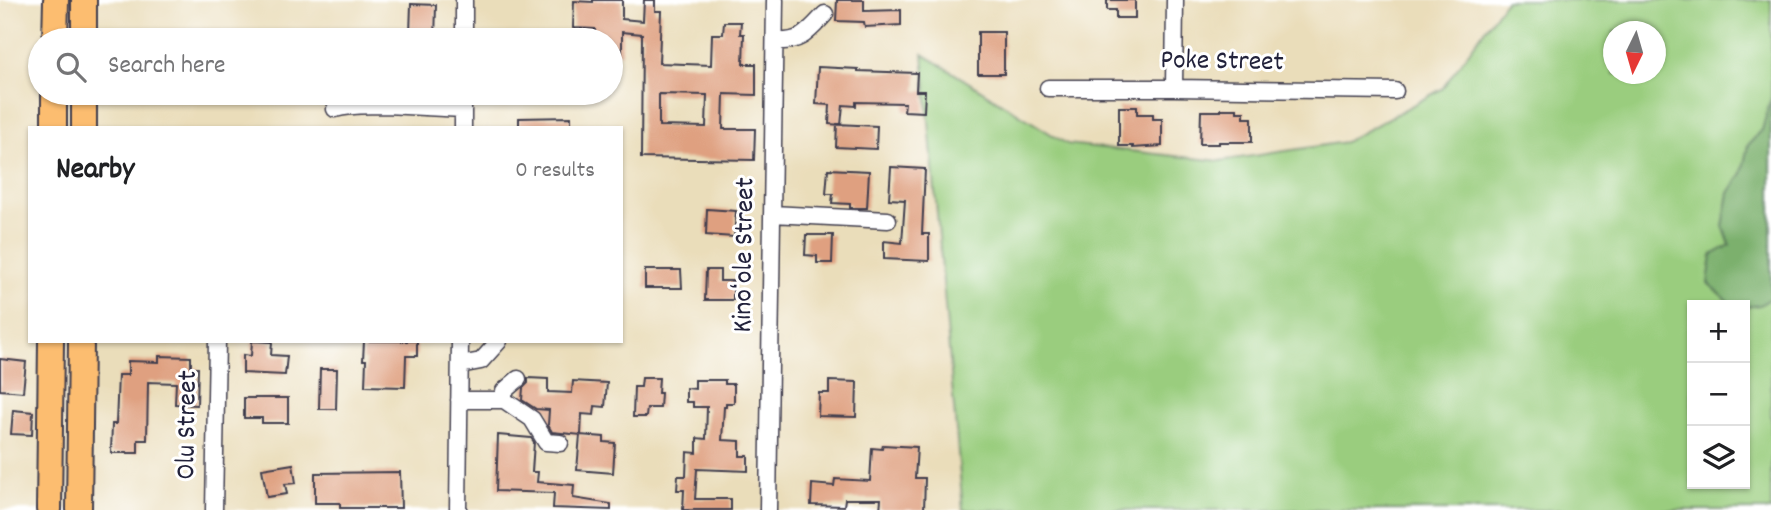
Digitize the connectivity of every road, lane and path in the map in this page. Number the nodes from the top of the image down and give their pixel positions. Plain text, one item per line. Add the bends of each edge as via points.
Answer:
1 (56, 0) edge
2 (84, 0) edge
3 (464, 0) edge
4 (775, 0) edge
5 (1175, 0) edge
6 (825, 14) dead end
7 (55, 28) edge
8 (84, 28) edge
9 (464, 28) edge
10 (775, 41) junction
11 (1048, 88) dead end
12 (1174, 88) junction
13 (1395, 91) dead end
14 (54, 105) edge
15 (83, 105) edge
16 (347, 105) edge
17 (360, 105) edge
18 (386, 105) edge
19 (463, 105) edge
20 (335, 109) dead end
21 (54, 126) edge
22 (83, 126) edge
23 (463, 126) edge
24 (772, 214) junction
25 (888, 220) dead end
26 (51, 343) edge
27 (82, 343) edge
28 (217, 343) edge
29 (460, 343) edge
30 (497, 343) edge
31 (460, 365) junction
32 (518, 379) dead end
33 (459, 400) junction
34 (504, 400) junction
35 (560, 443) dead end
36 (49, 510) edge
37 (79, 510) edge
38 (214, 510) edge
39 (458, 510) edge
40 (768, 510) edge

1 - 7 highway
2 - 8 highway
3 - 9 street
4 - 10 street, Kinoʻole Street
5 - 12 street
6 - 10 street via 805,36
10 - 24 street, Kinoʻole Street
11 - 12 street, Poke Street
12 - 13 street, Poke Street
14 - 21 highway
15 - 22 highway
16 - 20 street
17 - 18 street
19 - 23 street
24 - 25 street
24 - 40 street, Kinoʻole Street
26 - 36 highway
27 - 37 highway
28 - 38 street, Olu Street
29 - 31 street
30 - 31 street via 481,361
31 - 33 street
32 - 34 street via 504,391
33 - 34 street
33 - 39 street
34 - 35 street via 532,419 546,442

